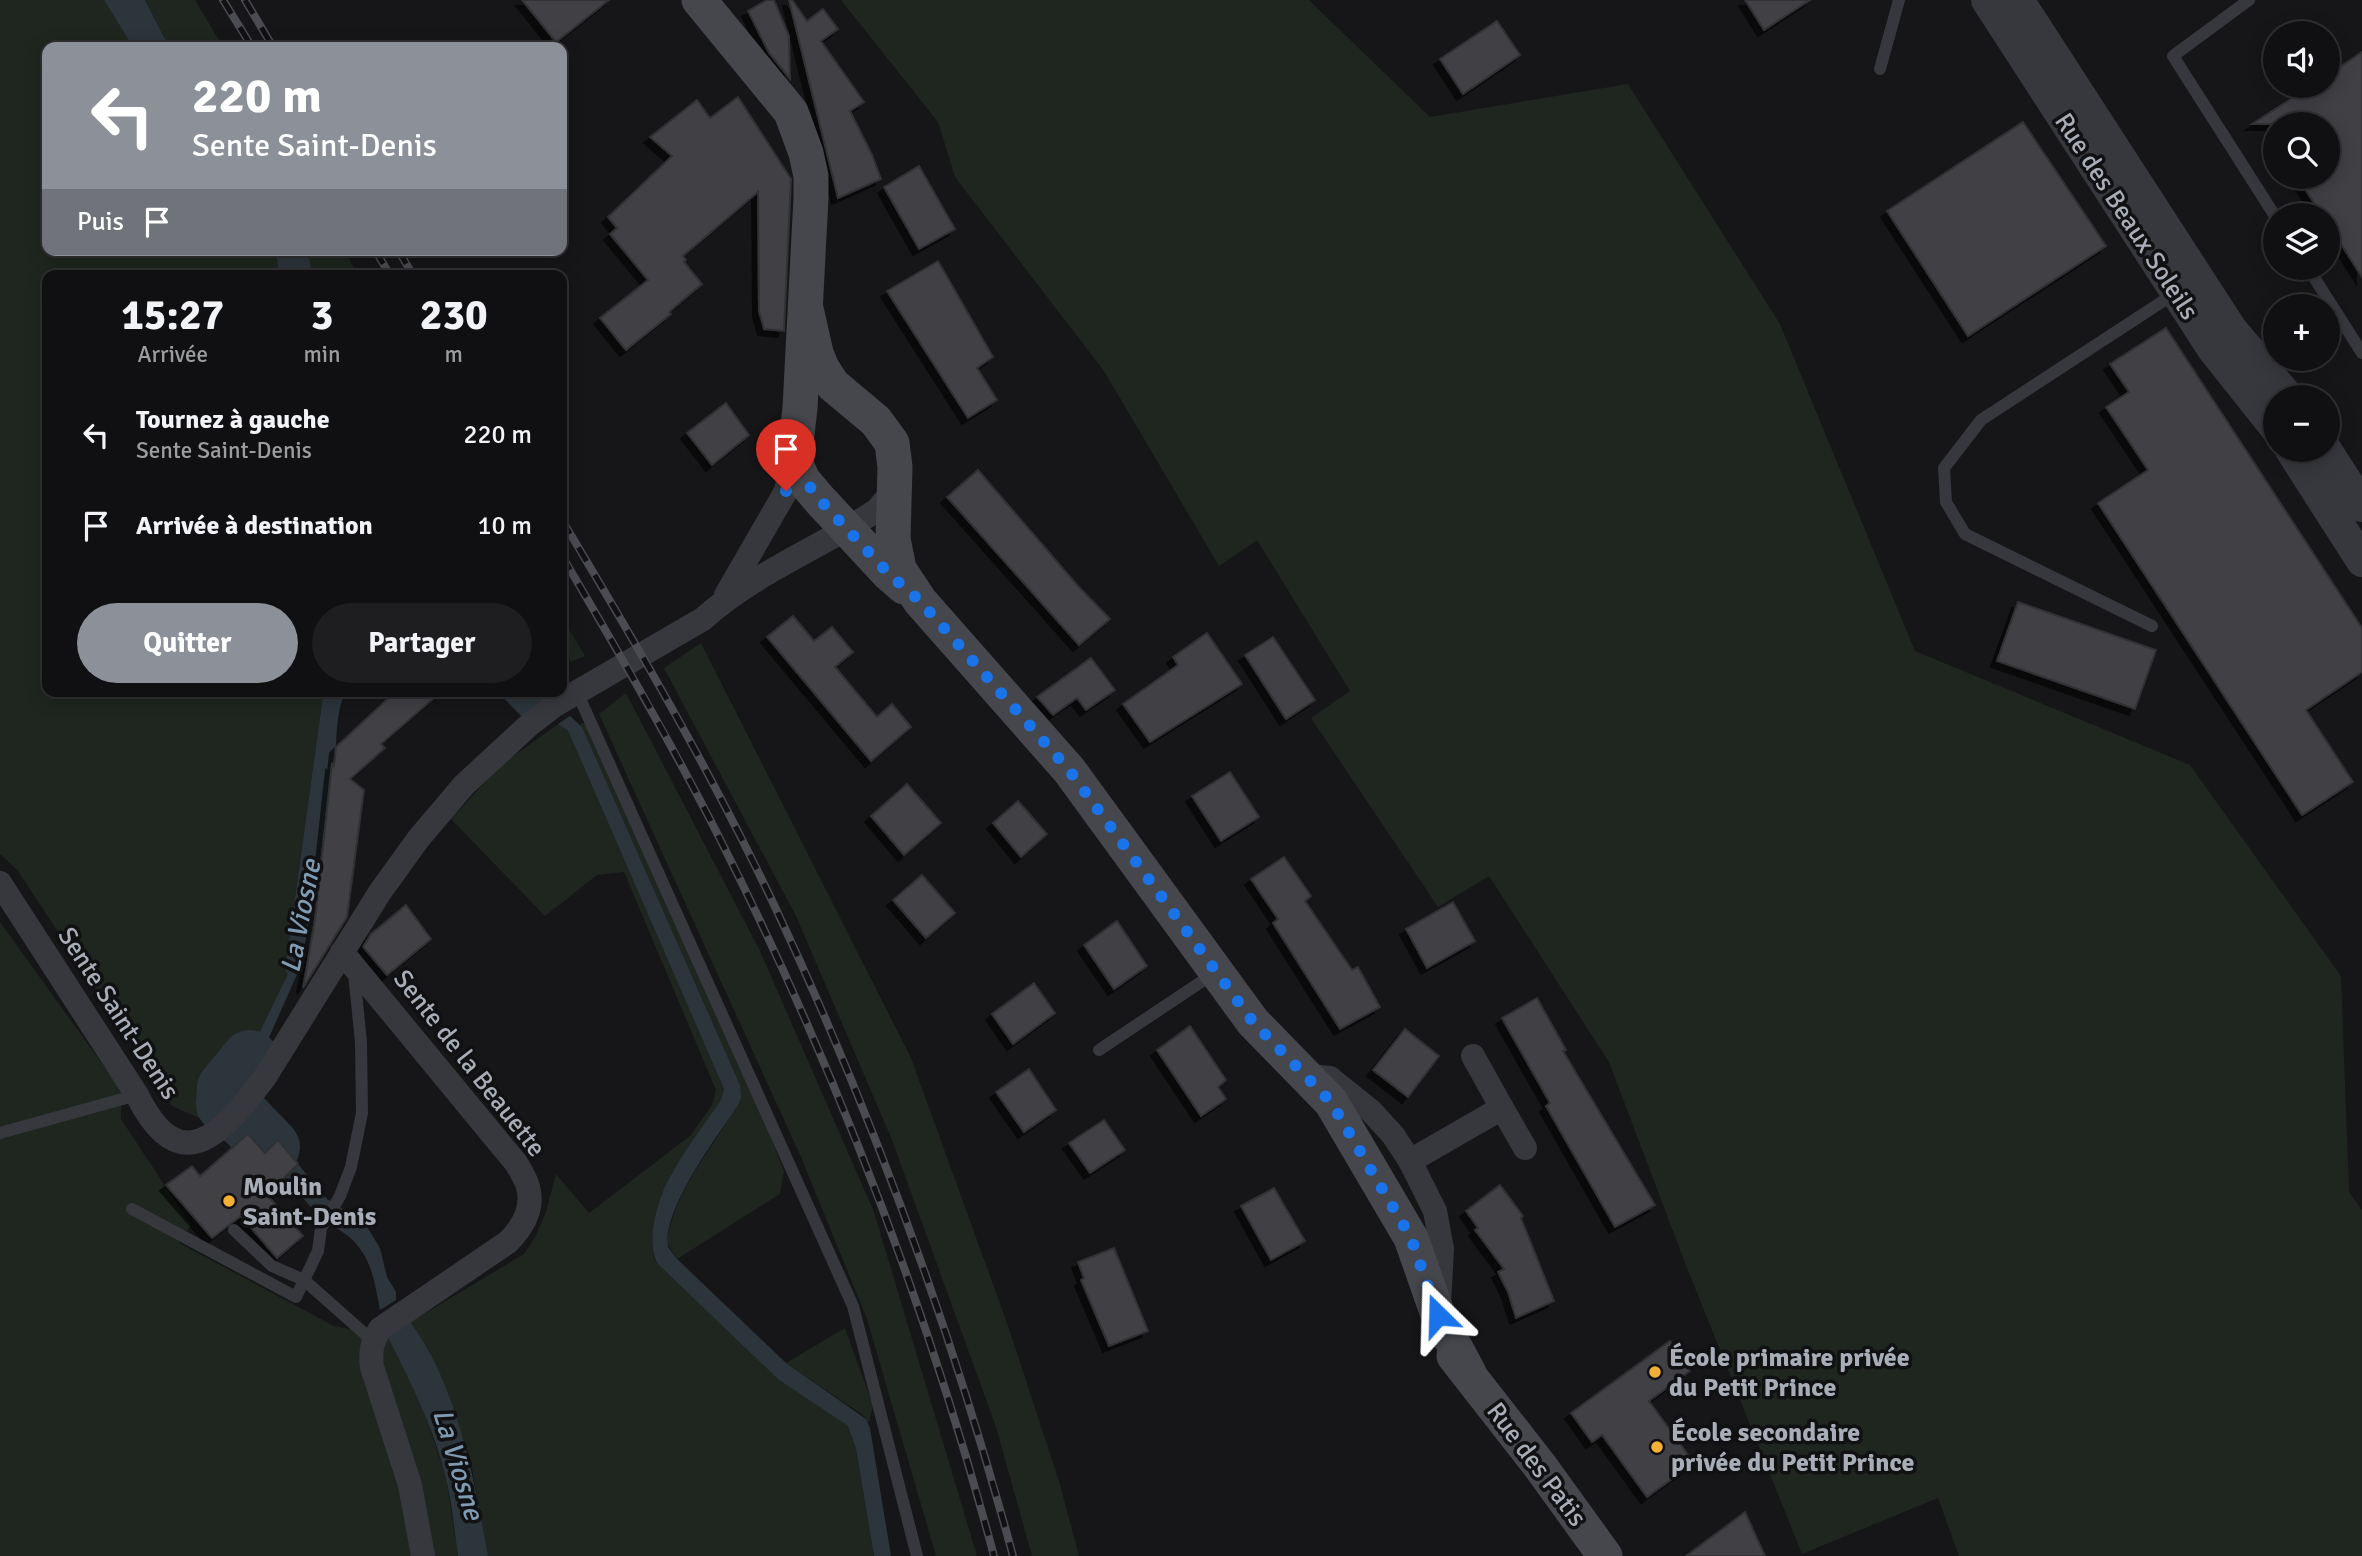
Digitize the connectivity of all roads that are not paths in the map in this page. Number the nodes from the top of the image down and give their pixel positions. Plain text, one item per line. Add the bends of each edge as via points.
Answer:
1 (699, 0) edge
2 (1899, 0) edge
3 (2249, 0) edge
4 (2009, 4) edge
5 (1880, 68) dead end
6 (2267, 203) edge
7 (2316, 280) edge
8 (2187, 286) junction
9 (806, 309) junction
10 (2362, 354) edge
11 (2278, 385) edge
12 (862, 410) junction
13 (2263, 412) edge
14 (794, 445) junction
15 (2299, 462) edge
16 (2334, 462) edge
17 (895, 467) junction
18 (2362, 506) edge
19 (846, 529) junction
20 (2362, 561) edge
21 (920, 601) junction
22 (722, 602) junction
23 (2152, 626) dead end
24 (577, 692) junction
25 (0, 883) edge
26 (348, 959) junction
27 (1216, 971) junction
28 (1253, 1022) junction
29 (1099, 1050) dead end
30 (1473, 1056) dead end
31 (1306, 1075) junction
32 (137, 1096) junction
33 (1502, 1108) junction
34 (0, 1133) edge
35 (1525, 1148) dead end
36 (1410, 1161) junction
37 (132, 1209) dead end
38 (234, 1230) dead end
39 (304, 1280) junction
40 (1438, 1315) junction
41 (377, 1335) junction
42 (1469, 1373) junction
43 (423, 1556) edge
44 (917, 1556) edge
45 (1605, 1556) edge

1 - 9 main road, Rue des Patis via 791,112 806,153 811,176
2 - 5 lane
3 - 6 lane via 2173,56
4 - 8 street, Rue des Beaux Soleils
7 - 10 lane
8 - 11 street, Rue des Beaux Soleils
8 - 13 street, Rue des Beaux Soleils via 2213,349
8 - 23 lane via 1981,420 1944,468 1946,502 1965,534
9 - 12 main road, Rue des Patis via 822,369
9 - 14 main road, Rue des Patis
12 - 14 street via 835,400 817,405 805,415
12 - 17 main road, Rue des Patis via 892,443
14 - 19 main road, Rue des Patis via 796,469
14 - 22 street, Sente Saint-Denis via 786,491
15 - 20 street
16 - 18 street
17 - 19 street, Sente Saint-Denis via 883,504
17 - 21 main road, Rue des Patis via 896,561
19 - 21 main road, Rue des Patis
19 - 22 street, Sente Saint-Denis
21 - 27 main road, Rue des Patis via 1069,770
22 - 24 street, Sente Saint-Denis via 703,619
24 - 26 street, Sente Saint-Denis via 529,725 464,785 380,892
24 - 44 lane via 853,1306
25 - 32 street, Sente Saint-Denis
26 - 32 street, Sente Saint-Denis via 246,1103 208,1137 186,1144 171,1138
26 - 39 lane via 361,1042 362,1112 351,1167 323,1225 318,1251
26 - 41 street, Sente de la Beauette via 516,1163 529,1188 523,1228
27 - 28 main road, Rue des Patis
27 - 29 lane
28 - 31 main road, Rue des Patis
28 - 42 main road, Rue des Patis via 1274,1065 1319,1123 1375,1217 1420,1312
30 - 33 street
31 - 36 street via 1330,1079 1371,1111
31 - 40 main road, Rue des Patis via 1343,1120 1400,1217
32 - 34 lane
33 - 35 street
33 - 36 street
36 - 40 street via 1436,1211 1442,1249
37 - 39 lane via 296,1297
38 - 39 lane via 272,1266
39 - 41 lane
40 - 42 main road, Rue des Patis
41 - 43 street via 370,1352 372,1367 410,1485
42 - 45 main road, Rue des Patis

